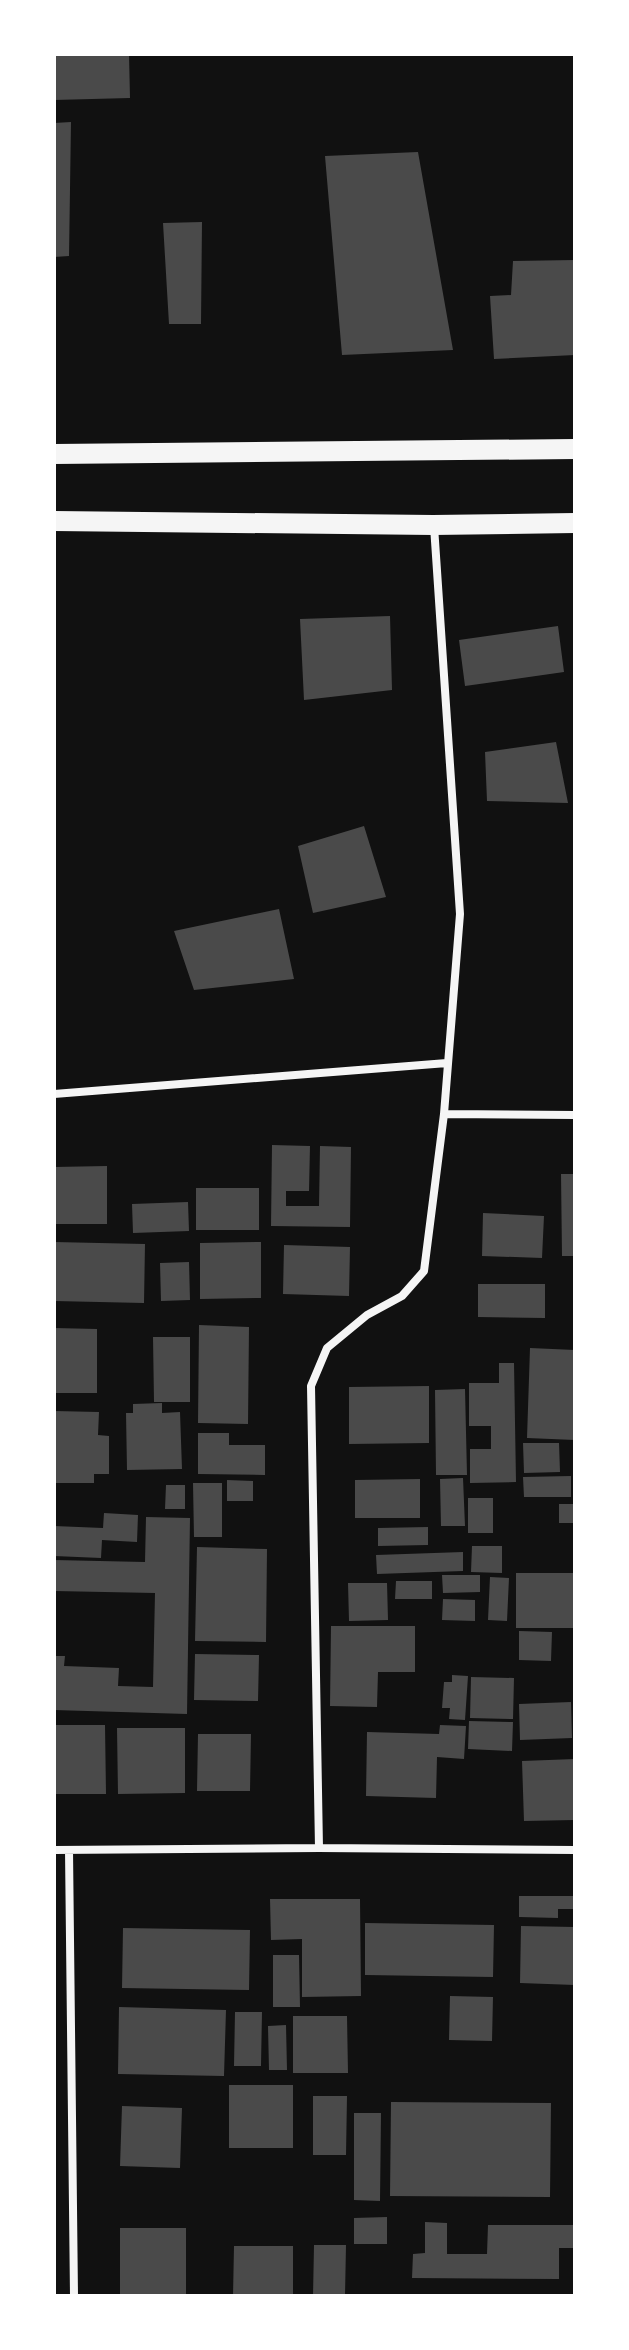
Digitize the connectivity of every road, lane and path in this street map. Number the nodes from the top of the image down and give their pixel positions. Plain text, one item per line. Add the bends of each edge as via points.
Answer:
1 (575, 449) edge
2 (54, 454) edge
3 (54, 521) edge
4 (575, 523) edge
5 (433, 525) junction
6 (447, 1063) junction
7 (54, 1094) edge
8 (444, 1114) junction
9 (575, 1115) edge
10 (319, 1848) junction
11 (54, 1850) edge
12 (69, 1850) junction
13 (575, 1850) edge
14 (74, 2296) edge

1 - 2 main road
3 - 5 main road
4 - 5 main road
5 - 6 street via 460,914
6 - 7 street
6 - 8 street
8 - 9 street
8 - 10 street via 424,1271 402,1296 367,1315 327,1348 311,1386
10 - 12 street
10 - 13 street
11 - 12 street
12 - 14 street

